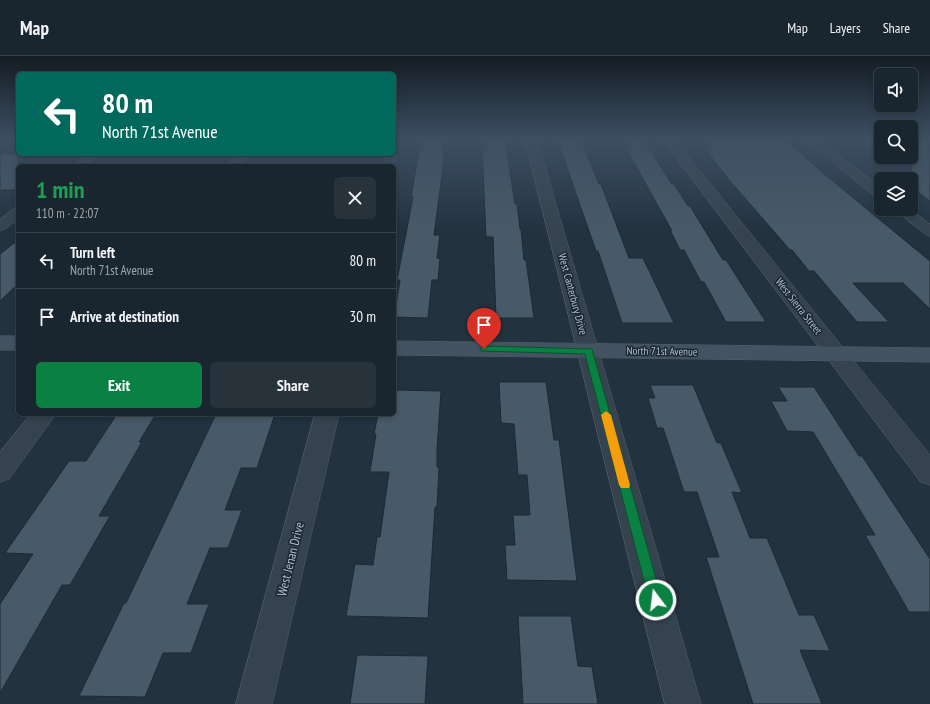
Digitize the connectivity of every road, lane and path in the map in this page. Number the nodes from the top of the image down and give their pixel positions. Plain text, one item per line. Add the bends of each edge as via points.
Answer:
1 (539, 169) edge
2 (692, 169) edge
3 (849, 169) edge
4 (874, 189) edge
5 (16, 214) edge
6 (910, 216) edge
7 (0, 226) edge
8 (930, 231) edge
9 (0, 343) edge
10 (16, 343) edge
11 (396, 348) edge
12 (589, 351) junction
13 (836, 353) junction
14 (930, 355) edge
15 (42, 416) edge
16 (326, 416) edge
17 (0, 471) edge
18 (930, 474) edge
19 (254, 704) edge
20 (683, 704) edge

1 - 12 street, West Canterbury Drive
2 - 13 street, West Sierra Street
3 - 4 street
5 - 7 street
6 - 8 street
9 - 10 street
11 - 12 street, North 71st Avenue
12 - 13 street, North 71st Avenue
12 - 20 street, West Canterbury Drive
13 - 14 street, North 71st Avenue
13 - 18 street, West Sierra Street
15 - 17 street
16 - 19 street, West Jenan Drive

